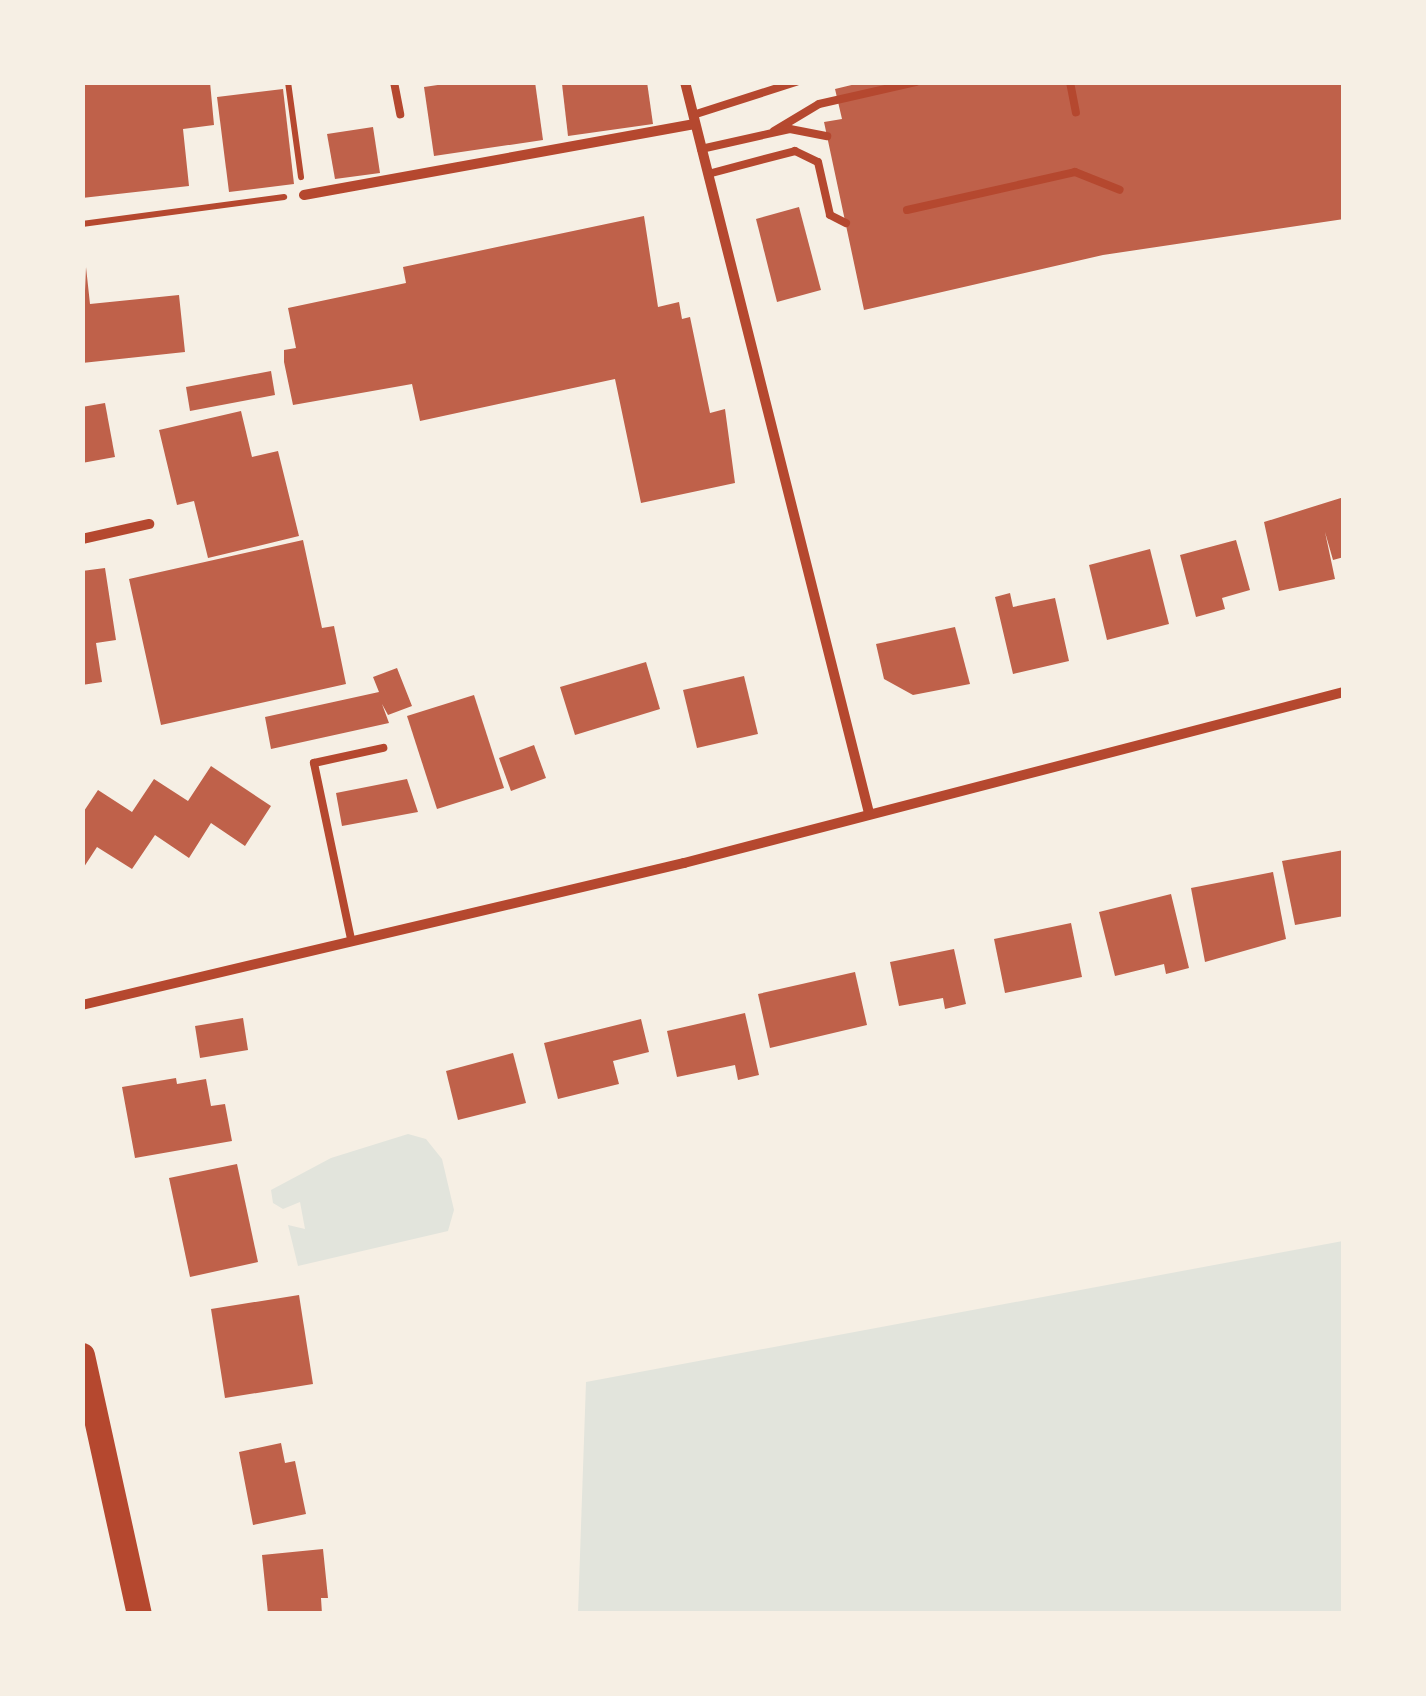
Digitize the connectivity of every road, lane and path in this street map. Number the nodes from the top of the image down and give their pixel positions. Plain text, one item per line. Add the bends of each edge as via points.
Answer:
1 (288, 82) edge
2 (394, 82) edge
3 (686, 82) edge
4 (796, 82) edge
5 (916, 82) edge
6 (1070, 82) edge
7 (1076, 112) dead end
8 (400, 114) dead end
9 (694, 120) junction
10 (774, 131) junction
11 (827, 136) dead end
12 (702, 150) junction
13 (708, 174) junction
14 (1120, 190) dead end
15 (304, 195) junction
16 (906, 210) dead end
17 (846, 223) dead end
18 (82, 224) edge
19 (149, 524) dead end
20 (82, 539) edge
21 (1344, 692) edge
22 (384, 748) dead end
23 (868, 813) junction
24 (351, 940) junction
25 (82, 1006) edge
26 (82, 1356) edge
27 (139, 1614) edge

1 - 15 path
2 - 8 lane
3 - 9 street
4 - 9 lane
5 - 10 lane via 819,104
6 - 7 lane
9 - 12 street
9 - 15 street
10 - 11 lane
10 - 12 lane
12 - 13 street
13 - 17 lane via 795,151 818,162 830,215
13 - 23 street
14 - 16 lane via 1075,172
15 - 18 path
19 - 20 street
21 - 23 street
22 - 24 lane via 314,763
23 - 24 street
24 - 25 street
26 - 27 main road

